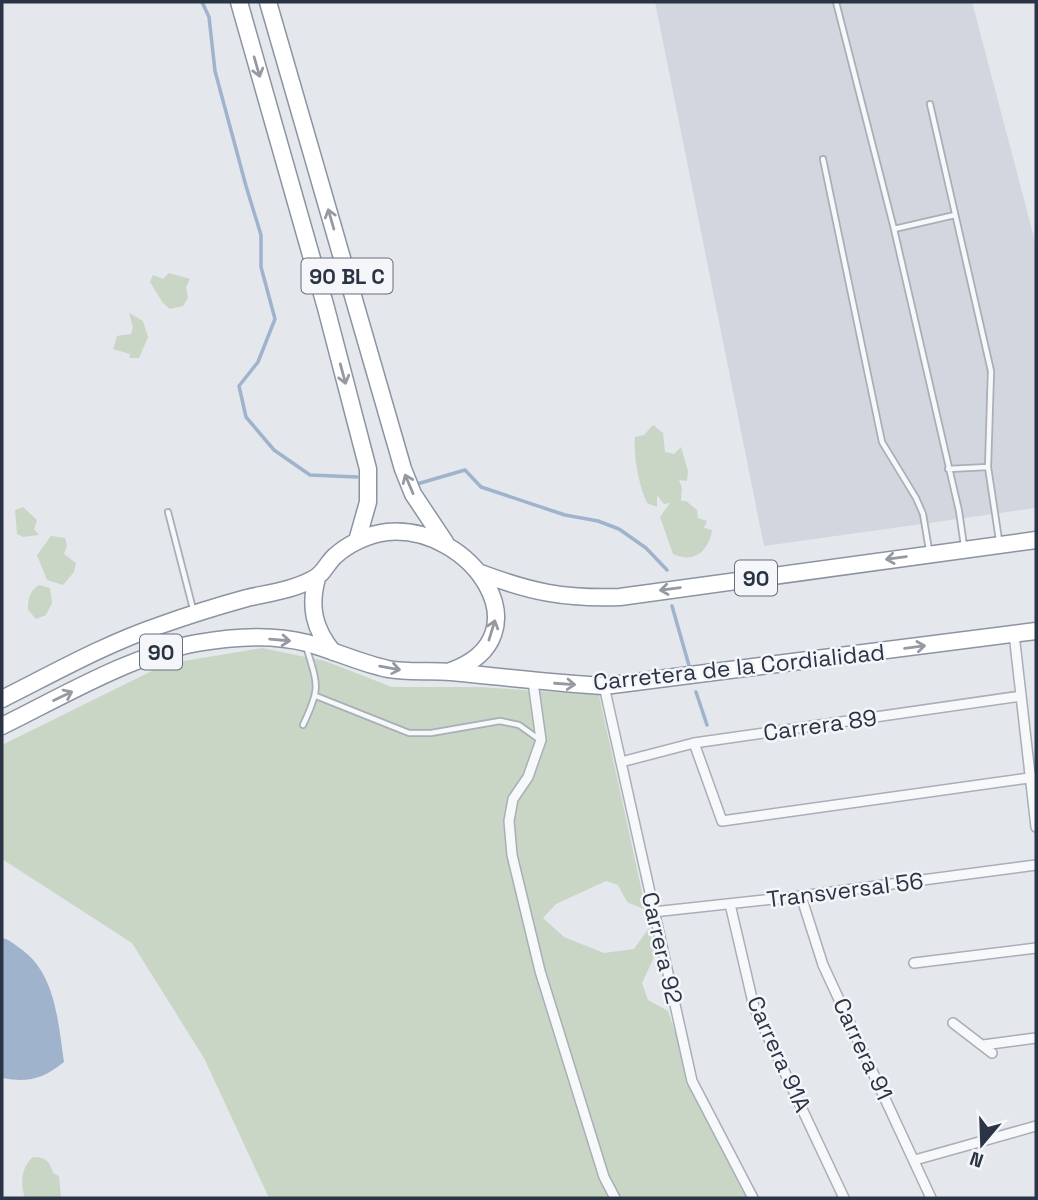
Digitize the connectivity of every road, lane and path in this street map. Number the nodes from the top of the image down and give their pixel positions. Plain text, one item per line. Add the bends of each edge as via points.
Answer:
1 (239, 2) edge
2 (268, 2) edge
3 (836, 2) edge
4 (930, 104) dead end
5 (823, 159) dead end
6 (955, 215) junction
7 (894, 229) junction
8 (988, 467) junction
9 (948, 469) junction
10 (168, 512) dead end
11 (1036, 540) edge
12 (357, 541) junction
13 (445, 542) junction
14 (1000, 544) junction
15 (965, 549) junction
16 (930, 554) junction
17 (478, 572) junction
18 (317, 578) junction
19 (194, 614) junction
20 (1036, 631) edge
21 (1014, 634) junction
22 (306, 643) junction
23 (333, 652) junction
24 (449, 672) junction
25 (533, 682) junction
26 (604, 686) junction
27 (316, 696) junction
28 (1021, 696) junction
29 (2, 699) edge
30 (303, 725) dead end
31 (2, 726) edge
32 (541, 740) junction
33 (694, 743) junction
34 (621, 762) junction
35 (1033, 777) edge
36 (1036, 827) edge
37 (1036, 865) edge
38 (802, 896) junction
39 (730, 904) junction
40 (653, 912) junction
41 (1036, 948) edge
42 (914, 963) dead end
43 (953, 1023) dead end
44 (1036, 1038) edge
45 (983, 1045) junction
46 (992, 1053) dead end
47 (1036, 1126) edge
48 (915, 1160) junction
49 (615, 1198) edge
50 (753, 1198) edge
51 (844, 1198) edge
52 (931, 1198) edge

1 -> 12 highway, 90 BL C via 368,469 368,502
13 -> 2 highway, 90 BL C via 413,494 403,469
3 - 7 lane
4 - 6 lane
5 - 16 lane via 882,442 923,514
6 - 7 lane
6 - 8 lane via 990,371
7 - 9 lane
8 - 9 lane
8 - 14 lane
9 - 15 lane
10 - 19 lane
11 - 14 highway, 90
12 - 13 highway via 386,532 416,533
12 - 18 highway via 334,556
13 - 17 highway
14 - 15 highway, 90
15 - 16 highway, 90
16 -> 17 highway, 90 via 620,597 555,595
24 -> 17 highway via 476,657 493,631 494,599
18 - 19 highway, 90
18 - 23 highway via 312,609
19 - 29 highway, 90 via 105,647
20 - 21 highway, Carretera de la Cordialidad
26 -> 21 highway, Carretera de la Cordialidad
21 - 28 street
22 - 23 highway, Carretera de la Cordialidad / 90
22 - 27 lane
31 -> 22 highway, Carretera de la Cordialidad / 90 via 165,651 226,639
23 -> 24 highway, Carretera de la Cordialidad via 390,669
24 - 25 highway, Carretera de la Cordialidad
25 -> 26 highway, Carretera de la Cordialidad
25 - 32 street
26 - 34 street, Carrera 92
27 - 30 lane
27 - 32 lane via 409,733 500,721 519,725
28 - 33 street, Carrera 89
28 - 35 street
32 - 49 street via 528,777 513,799 509,821 512,855 540,971 604,1177
33 - 34 street, Carrera 89
33 - 35 street via 722,821
34 - 40 street, Carrera 92
35 - 36 street
37 - 38 street, Transversal 56
38 - 39 street, Transversal 56
38 - 48 street, Carrera 91 via 823,965
39 - 40 street, Transversal 56
39 - 51 street, Carrera 91A via 754,1007
40 - 50 street, Carrera 92 via 692,1081
41 - 42 street
43 - 45 street
44 - 45 street
45 - 46 street
47 - 48 street
48 - 52 street, Carrera 91

